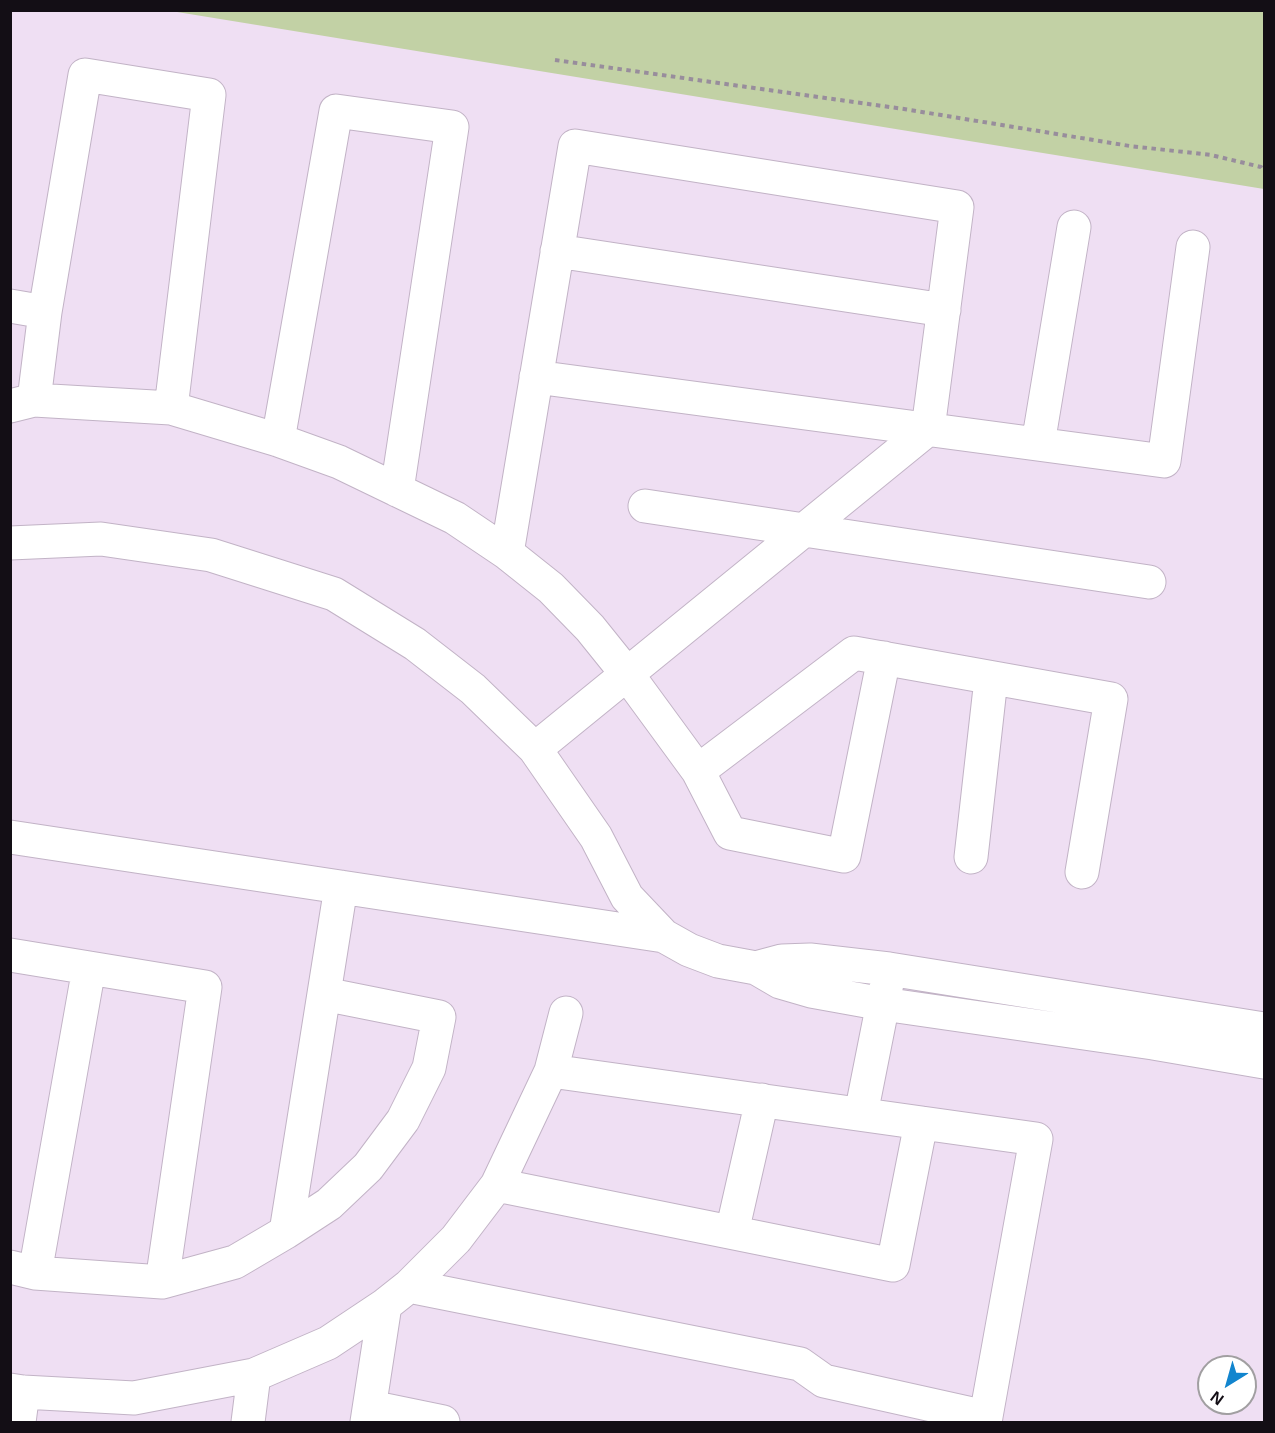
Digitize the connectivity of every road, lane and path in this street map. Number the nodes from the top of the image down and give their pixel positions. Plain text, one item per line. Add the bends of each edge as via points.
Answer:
1 (555, 60) dead end
2 (1264, 171) edge
3 (1074, 227) dead end
4 (1193, 247) dead end
5 (557, 251) junction
6 (10, 306) edge
7 (944, 310) junction
8 (45, 312) junction
9 (536, 377) junction
10 (22, 403) edge
11 (171, 408) junction
12 (928, 429) junction
13 (279, 440) junction
14 (1038, 444) junction
15 (397, 490) junction
16 (645, 506) dead end
17 (804, 530) junction
18 (10, 543) edge
19 (507, 553) junction
20 (1149, 582) dead end
21 (884, 658) junction
22 (627, 674) junction
23 (991, 679) junction
24 (535, 749) junction
25 (698, 771) junction
26 (10, 837) edge
27 (971, 857) dead end
28 (1082, 872) dead end
29 (341, 887) junction
30 (664, 936) junction
31 (10, 955) edge
32 (89, 968) junction
33 (756, 968) junction
34 (890, 969) junction
35 (324, 994) junction
36 (883, 1004) junction
37 (566, 1013) dead end
38 (1264, 1029) edge
39 (1264, 1062) edge
40 (550, 1071) junction
41 (762, 1100) junction
42 (861, 1114) junction
43 (921, 1123) junction
44 (497, 1185) junction
45 (286, 1232) junction
46 (732, 1232) junction
47 (23, 1270) edge
48 (162, 1282) junction
49 (397, 1296) junction
50 (254, 1375) junction
51 (18, 1402) edge
52 (132, 1410) edge
53 (368, 1415) edge
54 (986, 1420) edge
55 (248, 1422) edge
56 (444, 1422) edge

1 - 2 path via 1211,155
3 - 14 street
4 - 14 street via 1164,461
5 - 7 street
5 - 7 street via 575,146 957,207
5 - 9 street
6 - 8 street
7 - 12 street
8 - 10 street
8 - 11 street via 85,75 209,95
9 - 12 street
9 - 19 street
10 - 11 street
11 - 13 street
12 - 14 street
12 - 17 street
13 - 15 street via 339,462
13 - 15 street via 336,111 452,127
15 - 19 street via 455,518
16 - 17 street
17 - 20 street
17 - 22 street
18 - 24 street via 101,539 211,555 334,594 415,644 473,689
19 - 22 street via 551,588
21 - 23 street
21 - 25 street via 854,653
21 - 25 street via 844,856 730,833
22 - 24 street
22 - 25 street
23 - 27 street
23 - 28 street via 1111,699
24 - 30 street via 596,837 627,897
26 - 29 street
29 - 30 street
29 - 35 street
30 - 33 street via 718,961
31 - 32 street
32 - 47 street
32 - 48 street via 204,987
33 - 34 street via 782,961 810,960
33 - 36 street via 780,982 811,991
34 - 36 street
34 - 38 street
35 - 45 street
35 - 45 street via 439,1017 429,1068 403,1120 368,1167 329,1204
36 - 39 street
36 - 42 street
37 - 40 street
40 - 41 street
40 - 44 street
41 - 42 street
41 - 46 street
42 - 43 street
43 - 46 street via 893,1264
43 - 54 street via 1036,1139
44 - 46 street
44 - 49 street via 456,1239
45 - 48 street via 234,1262
47 - 48 street
49 - 50 street via 328,1343
49 - 53 street
49 - 54 street via 800,1364 824,1381
50 - 52 street
50 - 55 street
51 - 52 street
53 - 56 street

